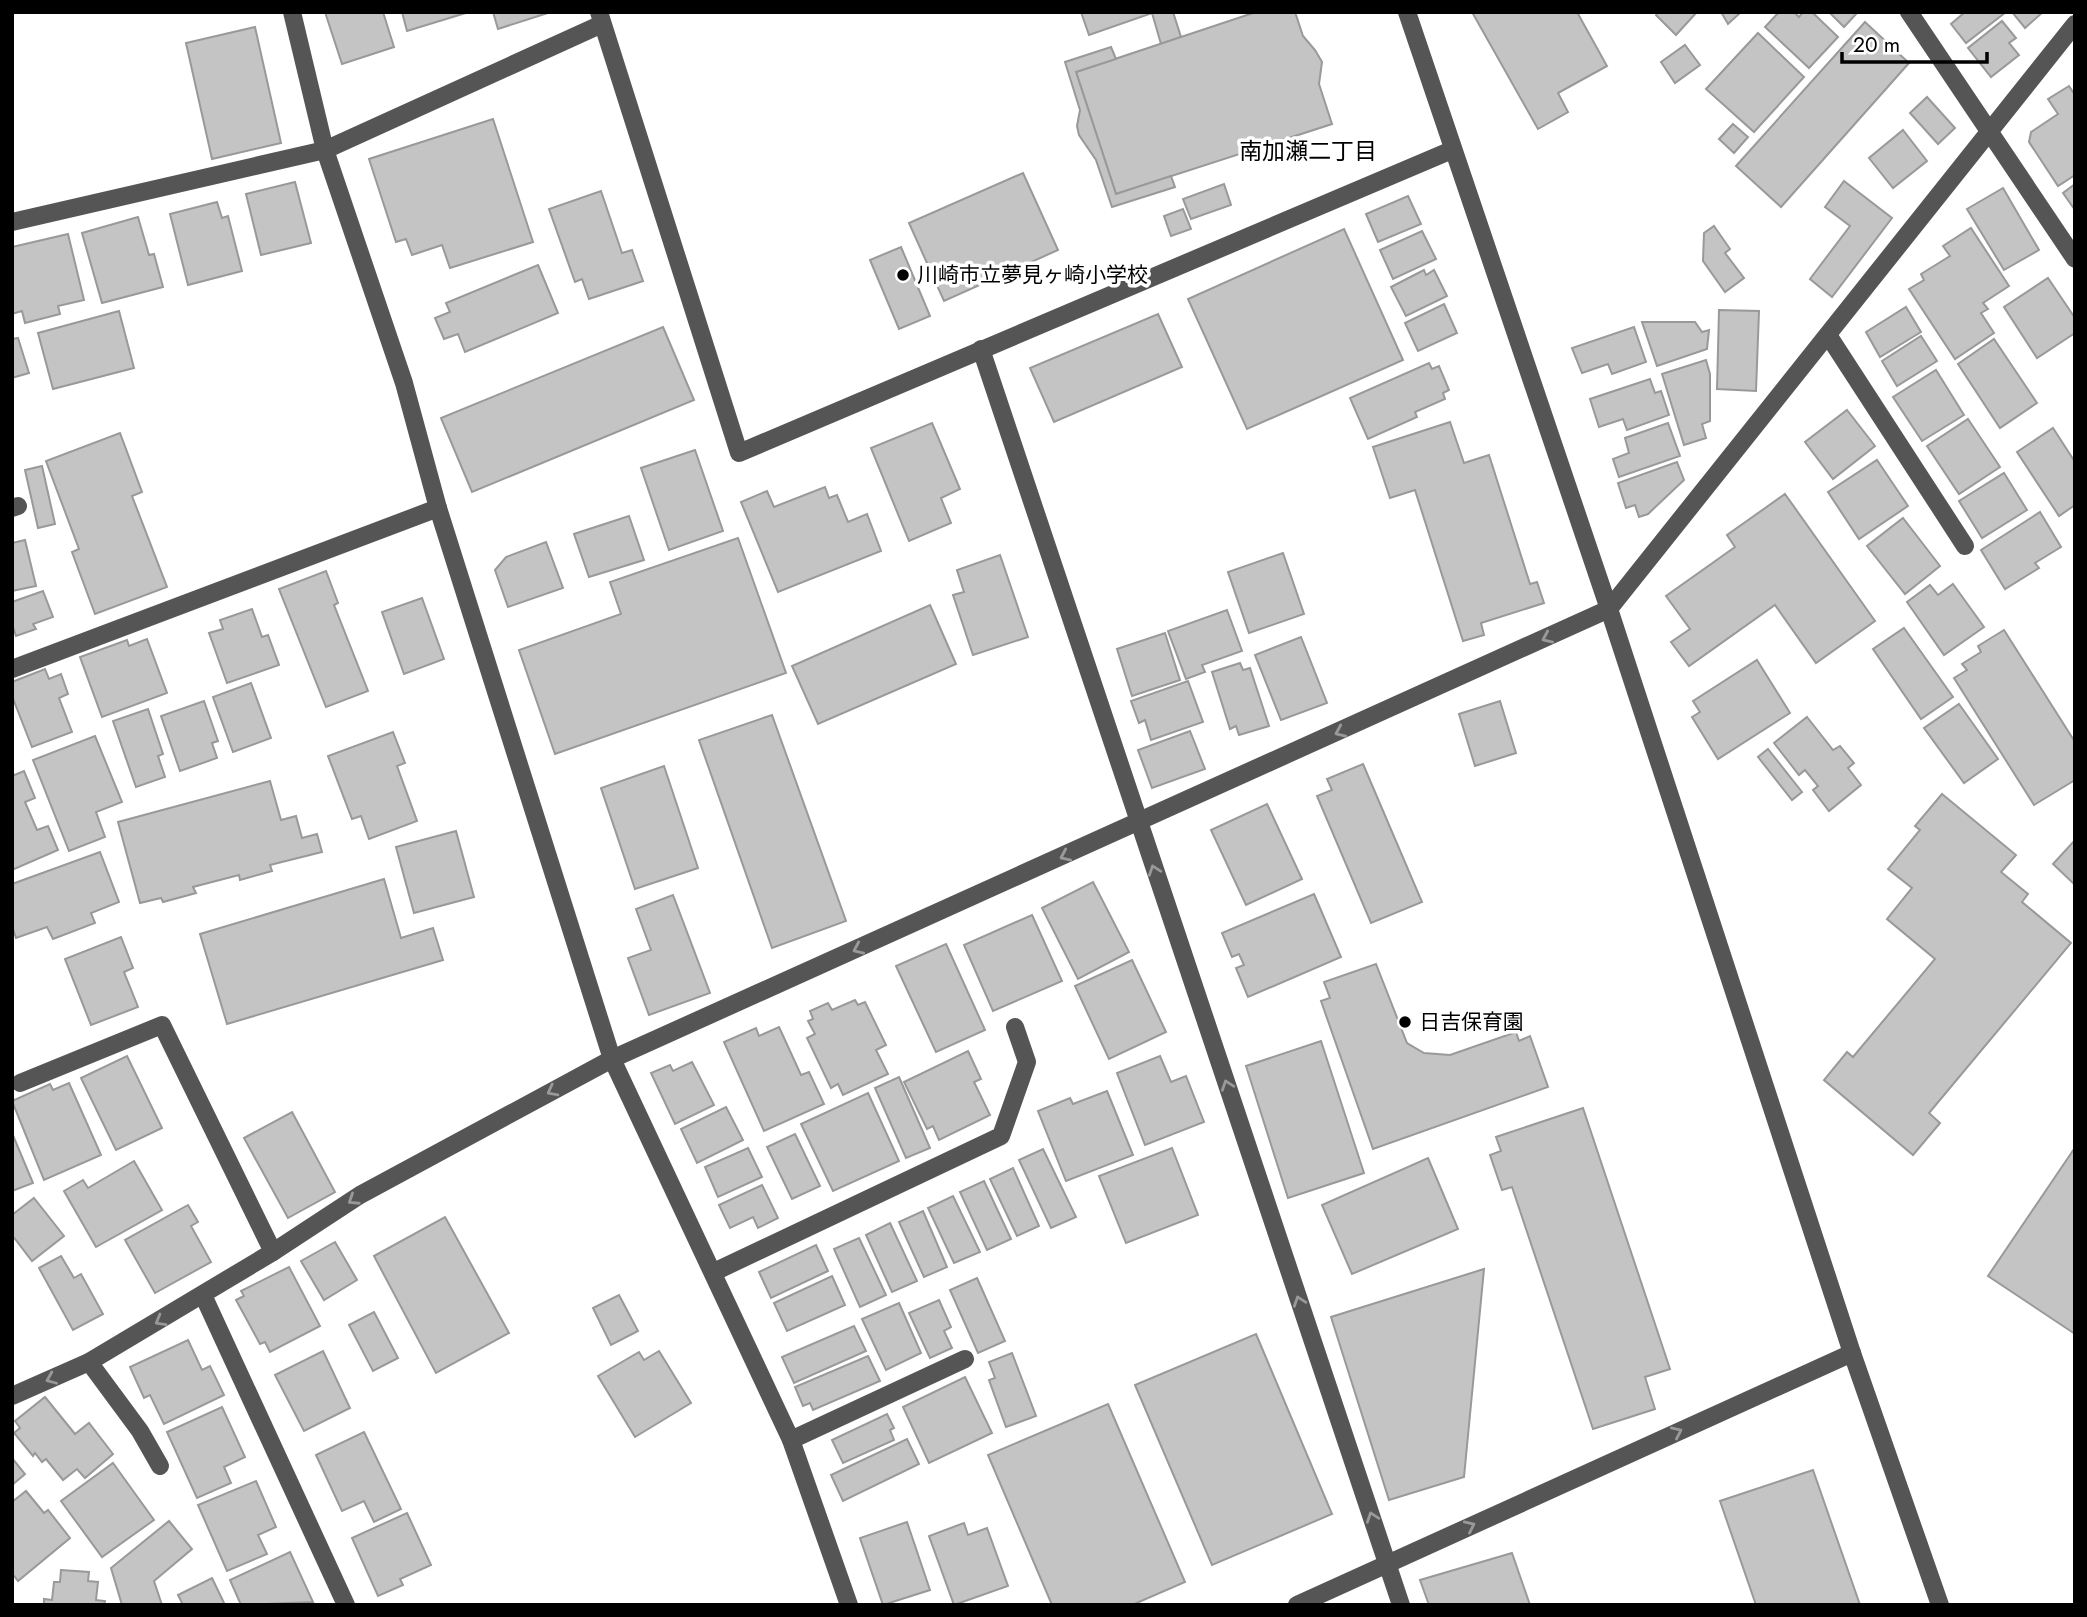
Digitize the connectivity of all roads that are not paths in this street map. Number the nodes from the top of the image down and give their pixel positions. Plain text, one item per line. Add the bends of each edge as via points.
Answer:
1 (292, 12) edge
2 (1408, 12) edge
3 (1909, 12) edge
4 (601, 18) edge
5 (2075, 23) edge
6 (1989, 131) junction
7 (325, 150) junction
8 (1452, 150) junction
9 (12, 222) edge
10 (2075, 259) edge
11 (1828, 335) junction
12 (981, 349) junction
13 (438, 508) junction
14 (1965, 546) dead end
15 (1609, 610) junction
16 (12, 669) edge
17 (1139, 823) junction
18 (1015, 1027) dead end
19 (612, 1059) junction
20 (20, 1083) dead end
21 (273, 1252) junction
22 (714, 1272) junction
23 (203, 1295) junction
24 (1852, 1353) junction
25 (965, 1359) dead end
26 (89, 1362) junction
27 (12, 1396) edge
28 (791, 1440) junction
29 (160, 1466) dead end
30 (1388, 1564) junction
31 (346, 1605) edge
32 (849, 1605) edge
33 (1297, 1605) edge
34 (1401, 1605) edge
35 (1940, 1605) edge

1 - 7 street
2 - 8 street
3 - 6 street
4 - 7 street
4 - 12 street via 740,453
5 - 6 street
6 - 10 street
6 - 11 street
7 - 9 street
7 - 13 street via 404,383
8 - 12 street
8 - 15 street
11 - 14 street
11 - 15 street
12 - 17 street
13 - 16 street
13 - 19 street
15 -> 17 street
15 - 24 street
17 -> 19 street
30 -> 17 street
18 - 22 street via 1027,1062 1001,1136
19 -> 21 street via 360,1195
19 - 22 street
20 - 21 street via 162,1026
21 - 23 street
22 - 28 street
23 -> 26 street
23 - 31 street
30 -> 24 street
24 - 35 street
25 - 28 street
26 -> 27 street
26 - 29 street
28 - 32 street
30 - 33 street
30 - 34 street

